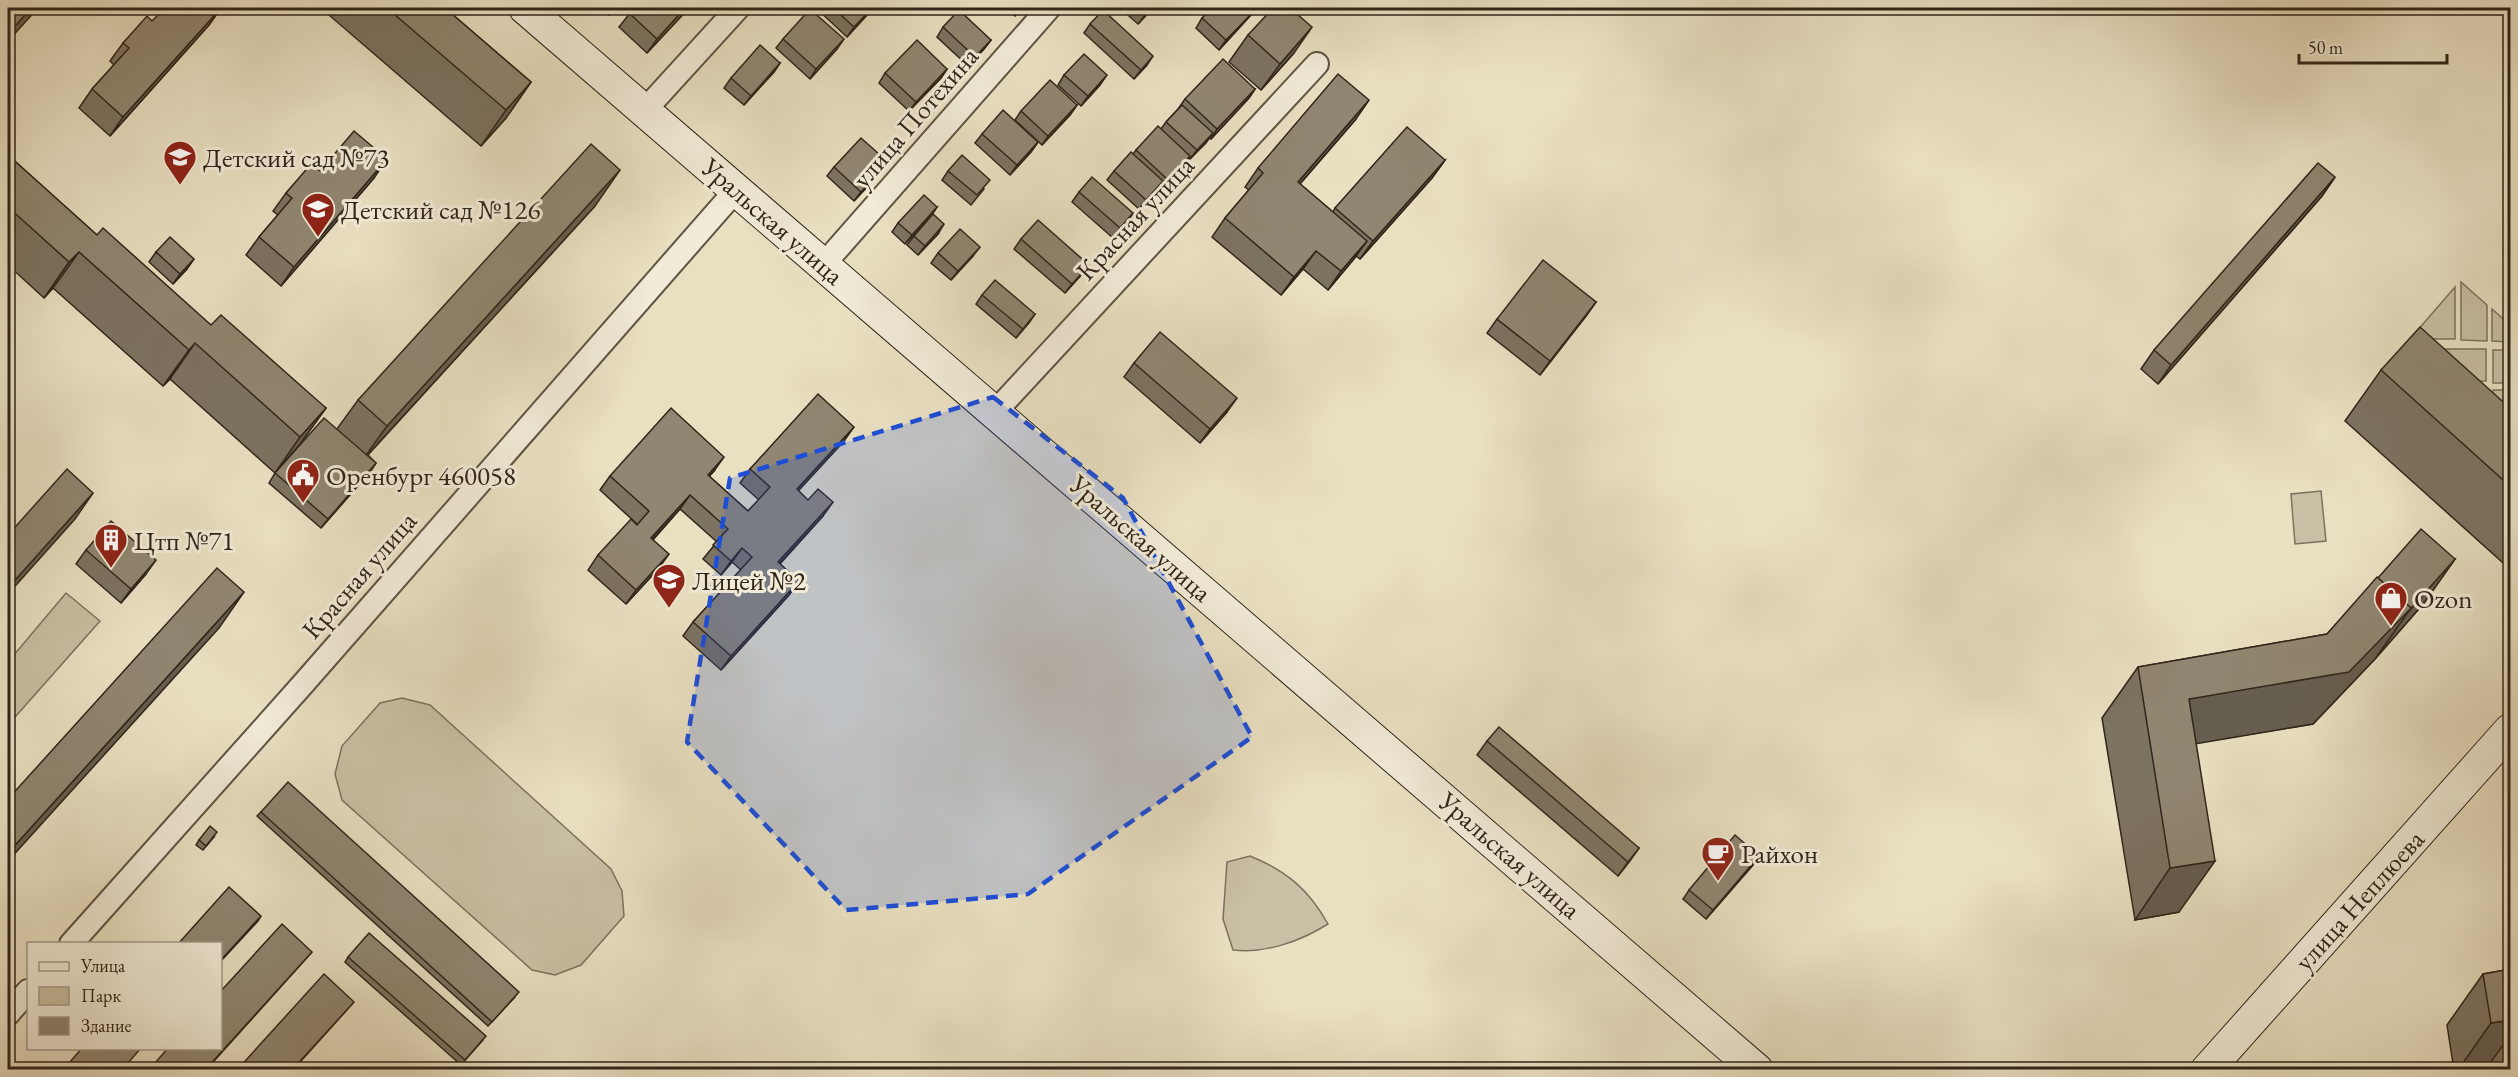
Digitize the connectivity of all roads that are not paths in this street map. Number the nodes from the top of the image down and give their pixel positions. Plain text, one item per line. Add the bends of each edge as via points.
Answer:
1 (525, 8) edge
2 (738, 8) edge
3 (1050, 8) edge
4 (1317, 64) dead end
5 (645, 110) junction
6 (736, 189) junction
7 (824, 264) junction
8 (995, 412) junction
9 (2511, 730) edge
10 (73, 942) edge
11 (27, 992) edge
12 (8, 1014) edge
13 (1757, 1070) edge
14 (2207, 1070) edge

1 - 5 street, Уральская улица
2 - 5 street
3 - 7 street, улица Потехина
4 - 8 street, Красная улица
5 - 6 street, Уральская улица
6 - 7 street, Уральская улица
6 - 10 street, Красная улица
7 - 8 street, Уральская улица
8 - 13 street, Уральская улица
9 - 14 street, улица Неплюева
11 - 12 street

